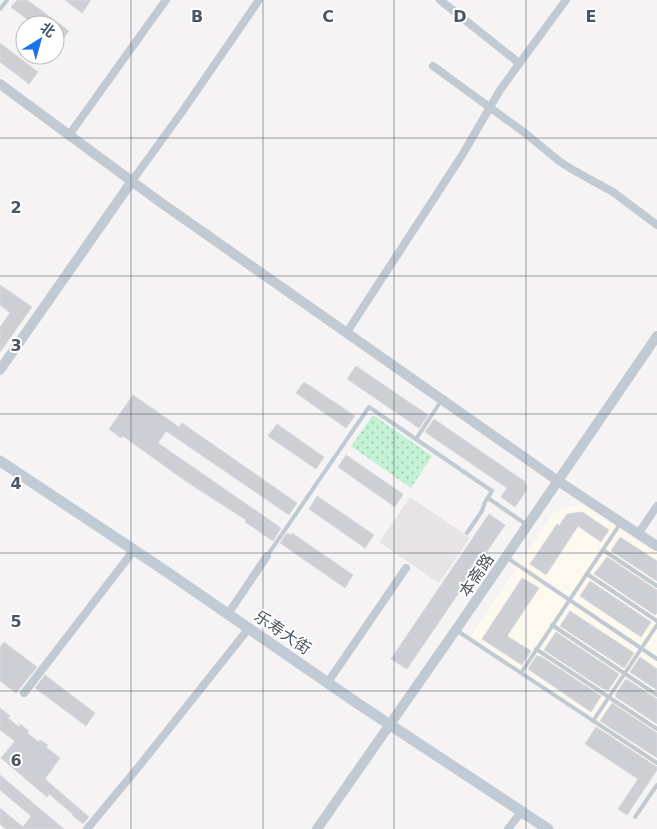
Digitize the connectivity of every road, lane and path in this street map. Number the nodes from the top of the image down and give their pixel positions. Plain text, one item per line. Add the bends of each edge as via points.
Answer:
1 (7, 0) edge
2 (166, 0) edge
3 (259, 0) edge
4 (440, 0) edge
5 (566, 0) edge
6 (0, 9) edge
7 (519, 63) junction
8 (433, 66) dead end
9 (0, 84) edge
10 (489, 107) junction
11 (69, 135) junction
12 (132, 181) junction
13 (657, 225) edge
14 (347, 332) junction
15 (657, 336) edge
16 (0, 370) edge
17 (443, 400) junction
18 (416, 439) junction
19 (0, 461) edge
20 (558, 480) junction
21 (488, 498) junction
22 (657, 506) edge
23 (621, 522) junction
24 (528, 526) junction
25 (467, 533) dead end
26 (638, 534) junction
27 (657, 546) edge
28 (134, 550) junction
29 (603, 550) junction
30 (267, 556) joint
31 (506, 557) junction
32 (406, 568) dead end
33 (587, 574) junction
34 (657, 586) edge
35 (570, 600) junction
36 (228, 614) junction
37 (657, 621) edge
38 (552, 625) junction
39 (657, 625) edge
40 (249, 628) junction
41 (456, 630) junction
42 (642, 648) junction
43 (536, 649) junction
44 (657, 658) edge
45 (520, 673) junction
46 (624, 674) junction
47 (328, 682) junction
48 (24, 693) dead end
49 (657, 695) edge
50 (609, 697) junction
51 (593, 721) junction
52 (390, 724) junction
53 (657, 729) edge
54 (657, 763) edge
55 (657, 785) edge
56 (522, 812) junction
57 (635, 817) dead end
58 (87, 829) edge
59 (317, 829) edge
60 (508, 829) edge
61 (548, 829) edge

1 - 6 lane
2 - 11 street
3 - 12 street
4 - 7 street
5 - 7 street
7 - 10 street
8 - 10 street
9 - 11 street
10 - 13 street via 559,161 613,192
10 - 14 street via 462,157
11 - 12 street
12 - 14 street
12 - 16 street
14 - 17 street
15 - 20 street, 本斋路
17 - 18 lane
17 - 20 street
18 - 21 lane via 492,491
18 - 30 lane via 368,407
19 - 28 main road, 乐寿大街
20 - 23 street
20 - 24 street, 本斋路
21 - 24 lane
21 - 25 lane
22 - 26 street
23 - 26 street
23 - 29 lane
24 - 31 street, 本斋路
26 - 27 street
28 - 36 main road, 乐寿大街
28 - 48 street
29 - 33 lane
29 - 34 lane
30 - 36 street
31 - 35 lane
31 - 41 street, 本斋路
32 - 47 street
33 - 35 lane
33 - 37 lane
35 - 38 lane
35 - 42 lane
36 - 40 main road, 乐寿大街
38 - 43 lane
38 - 46 lane
39 - 42 lane
40 - 47 main road, 乐寿大街
40 - 58 street
41 - 45 lane
41 - 52 street, 本斋路
42 - 44 lane
42 - 46 lane
43 - 45 lane
43 - 50 lane
45 - 51 lane
46 - 49 lane
46 - 50 lane
47 - 52 main road, 乐寿大街
50 - 51 lane
50 - 53 lane
51 - 54 lane
52 - 56 main road, 乐寿大街
52 - 59 street, 本斋路
55 - 57 lane
56 - 60 street
56 - 61 main road, 乐寿大街

